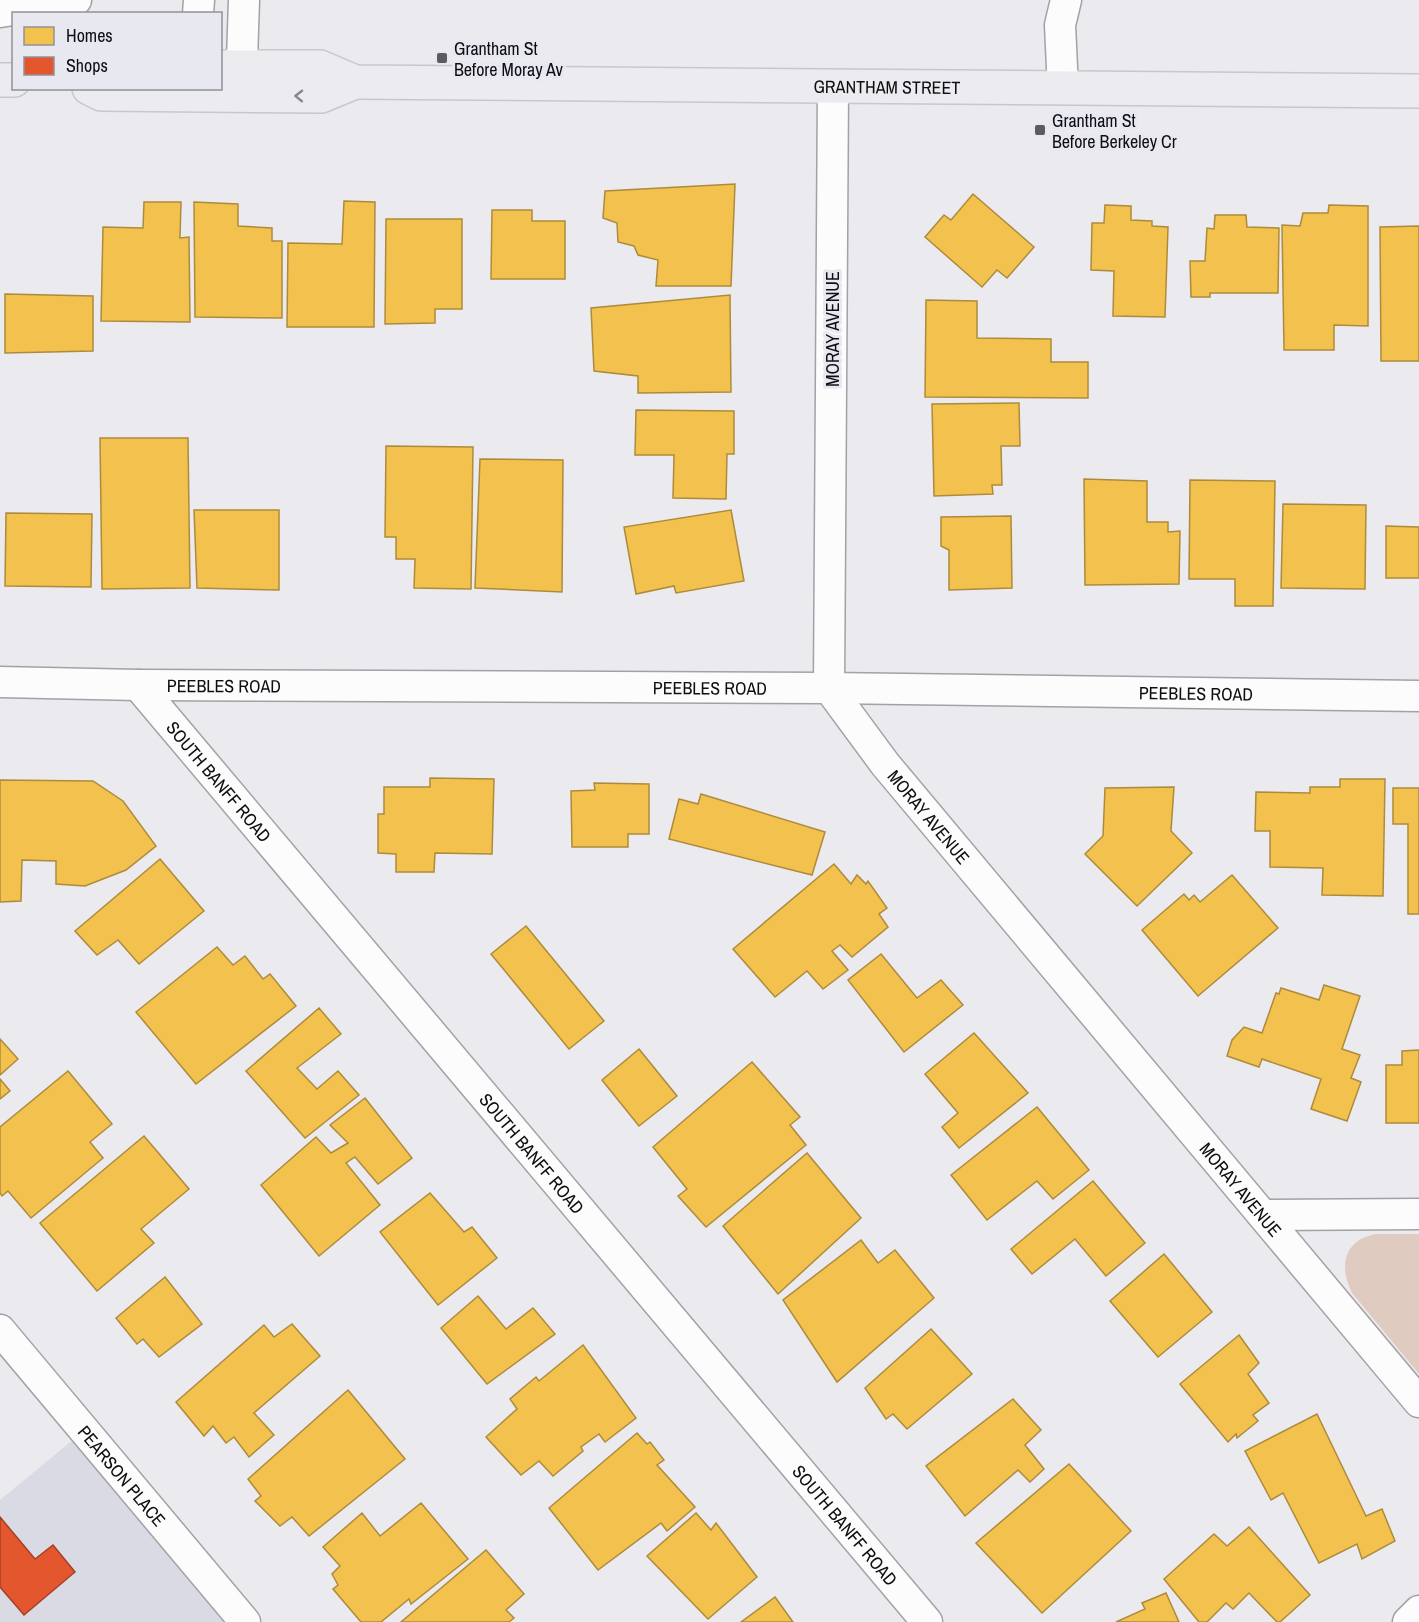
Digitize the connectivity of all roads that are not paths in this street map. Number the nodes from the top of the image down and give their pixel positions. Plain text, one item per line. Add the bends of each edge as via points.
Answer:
1 (76, 0) edge
2 (244, 0) edge
3 (1066, 0) edge
4 (0, 12) edge
5 (234, 76) edge
6 (833, 87) junction
7 (1063, 89) junction
8 (94, 90) edge
9 (1419, 91) edge
10 (192, 92) edge
11 (0, 682) edge
12 (138, 685) junction
13 (828, 688) junction
14 (1419, 696) edge
15 (1419, 1214) edge
16 (1263, 1215) junction
17 (0, 1330) edge
18 (1419, 1402) edge
19 (1419, 1611) edge
20 (245, 1622) edge
21 (927, 1622) edge
22 (1408, 1622) edge

1 - 4 street
2 - 5 street
3 - 7 street via 1060,25
5 - 6 main road, GRANTHAM STREET via 321,96 355,82
6 - 7 main road, GRANTHAM STREET
6 - 13 street, MORAY AVENUE
7 - 9 main road, GRANTHAM STREET
8 - 10 main road, GRANTHAM STREET
11 - 12 street, PEEBLES ROAD
12 - 13 street, PEEBLES ROAD
12 - 21 street, SOUTH BANFF ROAD
13 - 14 street, PEEBLES ROAD
13 - 16 street, MORAY AVENUE via 885,765
15 - 16 street
16 - 18 street, MORAY AVENUE
17 - 20 street, PEARSON PLACE
19 - 22 street

